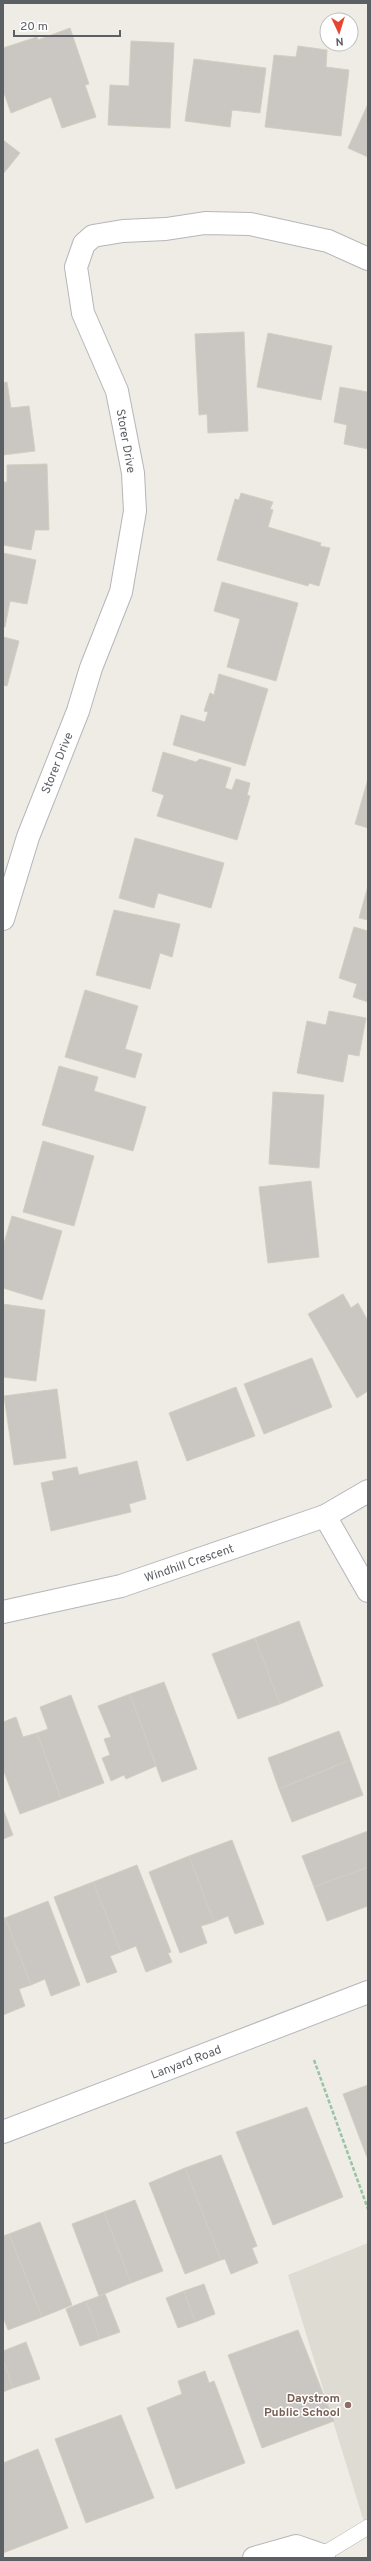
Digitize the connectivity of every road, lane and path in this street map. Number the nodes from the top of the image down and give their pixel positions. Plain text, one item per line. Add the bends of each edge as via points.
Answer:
1 (368, 259) edge
2 (3, 919) edge
3 (368, 1491) edge
4 (325, 1516) junction
5 (368, 1591) edge
6 (3, 1612) edge
7 (368, 1992) edge
8 (314, 2060) dead end
9 (3, 2132) edge
10 (368, 2209) edge
11 (368, 2527) edge
12 (323, 2557) edge
13 (254, 2558) edge

1 - 2 street, Storer Drive via 328,241 250,224 205,223 166,229 123,231 93,236 84,244 76,267 83,313 117,391 133,473 135,512 121,592 91,668 78,711 28,837
3 - 4 street, Windhill Crescent
4 - 5 street
4 - 6 street, Windhill Crescent via 121,1586
7 - 9 street, Lanyard Road
8 - 10 path
11 - 12 lane
12 - 13 street via 296,2546

